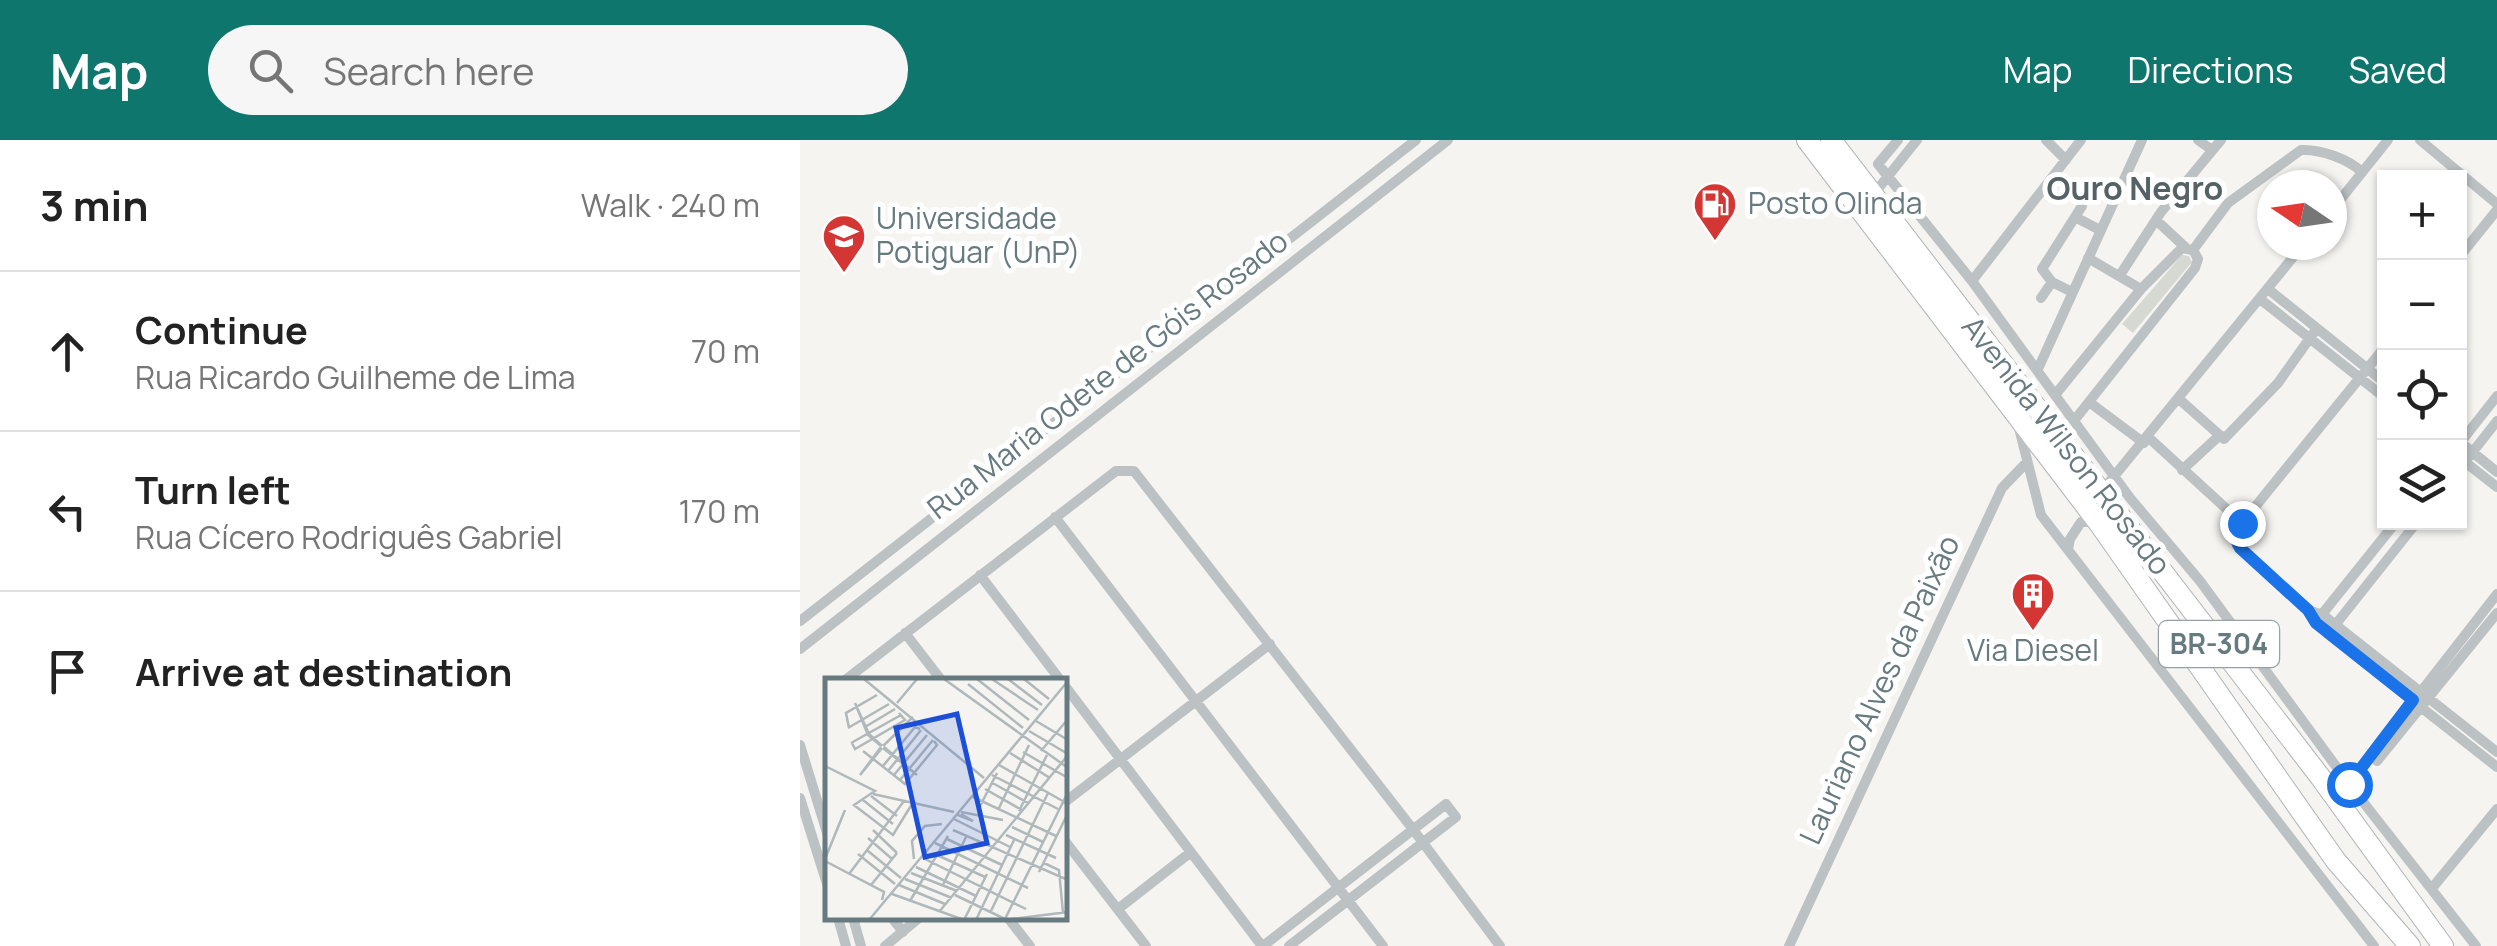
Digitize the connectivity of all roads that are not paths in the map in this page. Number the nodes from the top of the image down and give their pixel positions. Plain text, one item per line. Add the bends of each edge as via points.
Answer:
1 (1448, 140) edge
2 (1808, 140) edge
3 (1830, 140) edge
4 (1898, 140) edge
5 (1917, 140) edge
6 (2046, 140) edge
7 (2081, 140) edge
8 (2142, 140) edge
9 (2198, 140) edge
10 (2220, 140) edge
11 (2388, 140) edge
12 (2420, 140) edge
13 (1414, 142) edge
14 (2212, 150) junction
15 (2066, 160) junction
16 (2362, 172) junction
17 (1399, 176) junction
18 (1888, 176) junction
19 (2347, 191) edge
20 (1872, 196) junction
21 (2082, 206) dead end
22 (2497, 207) edge
23 (2075, 218) junction
24 (2156, 220) junction
25 (2100, 230) junction
26 (2467, 247) edge
27 (2189, 249) junction
28 (2088, 258) junction
29 (2292, 260) edge
30 (2120, 275) junction
31 (1972, 281) junction
32 (2052, 282) junction
33 (2140, 289) junction
34 (2072, 292) junction
35 (2264, 294) junction
36 (2041, 298) dead end
37 (2313, 332) junction
38 (2382, 350) edge
39 (2038, 369) junction
40 (2364, 373) junction
41 (2377, 379) edge
42 (2377, 389) edge
43 (2055, 395) junction
44 (2497, 396) edge
45 (2179, 399) junction
46 (2089, 402) junction
47 (2014, 408) junction
48 (2497, 421) edge
49 (2073, 422) junction
50 (2220, 435) junction
51 (2146, 440) junction
52 (2462, 440) edge
53 (2467, 456) edge
54 (2467, 461) edge
55 (2027, 462) junction
56 (2467, 462) edge
57 (2182, 470) junction
58 (2497, 472) edge
59 (2108, 484) junction
60 (2497, 487) edge
61 (1055, 517) junction
62 (2098, 522) junction
63 (2242, 523) junction
64 (2390, 530) edge
65 (2411, 530) edge
66 (2068, 550) junction
67 (980, 574) junction
68 (2497, 594) edge
69 (2497, 613) edge
70 (2319, 619) junction
71 (800, 622) edge
72 (2332, 630) junction
73 (904, 633) junction
74 (1270, 644) junction
75 (800, 650) edge
76 (848, 678) edge
77 (940, 678) edge
78 (1059, 678) edge
79 (1068, 690) edge
80 (2419, 699) junction
81 (1196, 701) junction
82 (800, 746) edge
83 (2497, 752) edge
84 (1121, 759) junction
85 (2497, 767) edge
86 (2322, 778) junction
87 (2352, 786) junction
88 (800, 798) edge
89 (1068, 800) edge
90 (2293, 802) junction
91 (2497, 808) edge
92 (825, 826) edge
93 (1413, 829) junction
94 (2363, 836) junction
95 (1423, 843) junction
96 (1068, 845) edge
97 (1191, 852) junction
98 (2336, 861) junction
99 (825, 877) edge
100 (1338, 886) junction
101 (2433, 888) junction
102 (1348, 901) junction
103 (1118, 909) junction
104 (839, 921) edge
105 (853, 921) edge
106 (894, 921) edge
107 (916, 921) edge
108 (1010, 921) edge
109 (903, 932) junction
110 (846, 946) edge
111 (861, 946) edge
112 (885, 946) edge
113 (1030, 946) edge
114 (1146, 946) edge
115 (1263, 946) edge
116 (1288, 946) edge
117 (1383, 946) edge
118 (1500, 946) edge
119 (1789, 946) edge
120 (2374, 946) edge
121 (2410, 946) edge
122 (2443, 946) edge
123 (2476, 946) edge

1 - 17 street, Rua Maria Odete de Góis Rosado
2 - 47 highway, Avenida Wilson Rosado / BR-304
3 - 20 highway, Avenida Wilson Rosado / BR-304
4 - 18 street via 1878,164
5 - 18 street
6 - 15 street
7 - 15 street
8 - 25 street
9 - 14 street
10 - 14 street
11 - 16 street
12 - 22 street
13 - 17 street via 1373,180 1379,186
13 - 71 street, Rua Maria Odete de Góis Rosado
14 - 24 street
15 - 31 street
16 - 19 street
16 - 27 street via 2346,160 2301,150 2228,203
17 - 75 street, Rua Maria Odete de Góis Rosado
18 - 20 street
18 - 31 street
20 - 59 highway, Avenida Wilson Rosado / BR-304
21 - 23 street
22 - 26 street
23 - 25 street
23 - 32 street via 2042,264
24 - 27 street
24 - 30 street
25 - 28 street
27 - 33 street via 2173,255
27 - 46 street via 2198,259 2195,268
28 - 30 street
28 - 34 street
29 - 35 street
30 - 33 street
31 - 39 street
32 - 34 street
32 - 36 street
33 - 43 street
34 - 39 street
35 - 37 street
35 - 45 street
37 - 40 street
37 - 50 street via 2278,384 2224,439
38 - 40 street
39 - 43 street
40 - 41 street
40 - 42 street
40 - 63 street
43 - 49 street
44 - 52 street
45 - 50 street
45 - 51 street
46 - 49 street
46 - 51 street
47 - 55 street
47 - 62 highway, Avenida Wilson Rosado / BR-304
48 - 53 street
49 - 59 street
50 - 57 street
51 - 57 street
51 - 59 street
54 - 58 street
55 - 66 street via 2041,515
55 - 119 street, Lauriano Alves da Paixão via 2002,488
56 - 60 street
57 - 63 street
59 - 86 highway, Avenida Wilson Rosado / BR-304
59 - 87 street via 2200,581
61 - 67 street
61 - 74 street via 1116,470 1134,471
61 - 81 street
62 - 66 street via 2081,522
62 - 90 highway, Avenida Wilson Rosado / BR-304
63 - 70 street via 2237,545
64 - 70 street
65 - 72 street
66 - 120 street
67 - 73 street
67 - 78 street
68 - 80 street
69 - 80 street
70 - 72 street
72 - 80 street
73 - 76 street
73 - 77 street
74 - 81 street
74 - 93 street
79 - 84 street
80 - 83 street
80 - 85 street
80 - 87 street
81 - 84 street
81 - 100 street
82 - 92 street
84 - 89 street
84 - 97 street
86 - 90 highway via 2324,804
86 - 94 highway, Avenida Wilson Rosado / BR-304
87 - 101 street
88 - 99 street
90 - 98 highway, Avenida Wilson Rosado / BR-304
91 - 101 street
93 - 95 street
93 - 95 street via 1446,804 1456,817
93 - 100 street
94 - 98 highway via 2338,836
94 - 122 highway, Avenida Wilson Rosado / BR-304
95 - 102 street
95 - 118 street
96 - 103 street
97 - 103 street
97 - 115 street
98 - 121 highway, Avenida Wilson Rosado / BR-304
100 - 102 street
100 - 115 street
101 - 123 street
102 - 116 street
102 - 117 street
103 - 114 street
104 - 110 street
105 - 111 street
106 - 109 street
107 - 109 street
108 - 113 street
109 - 112 street

